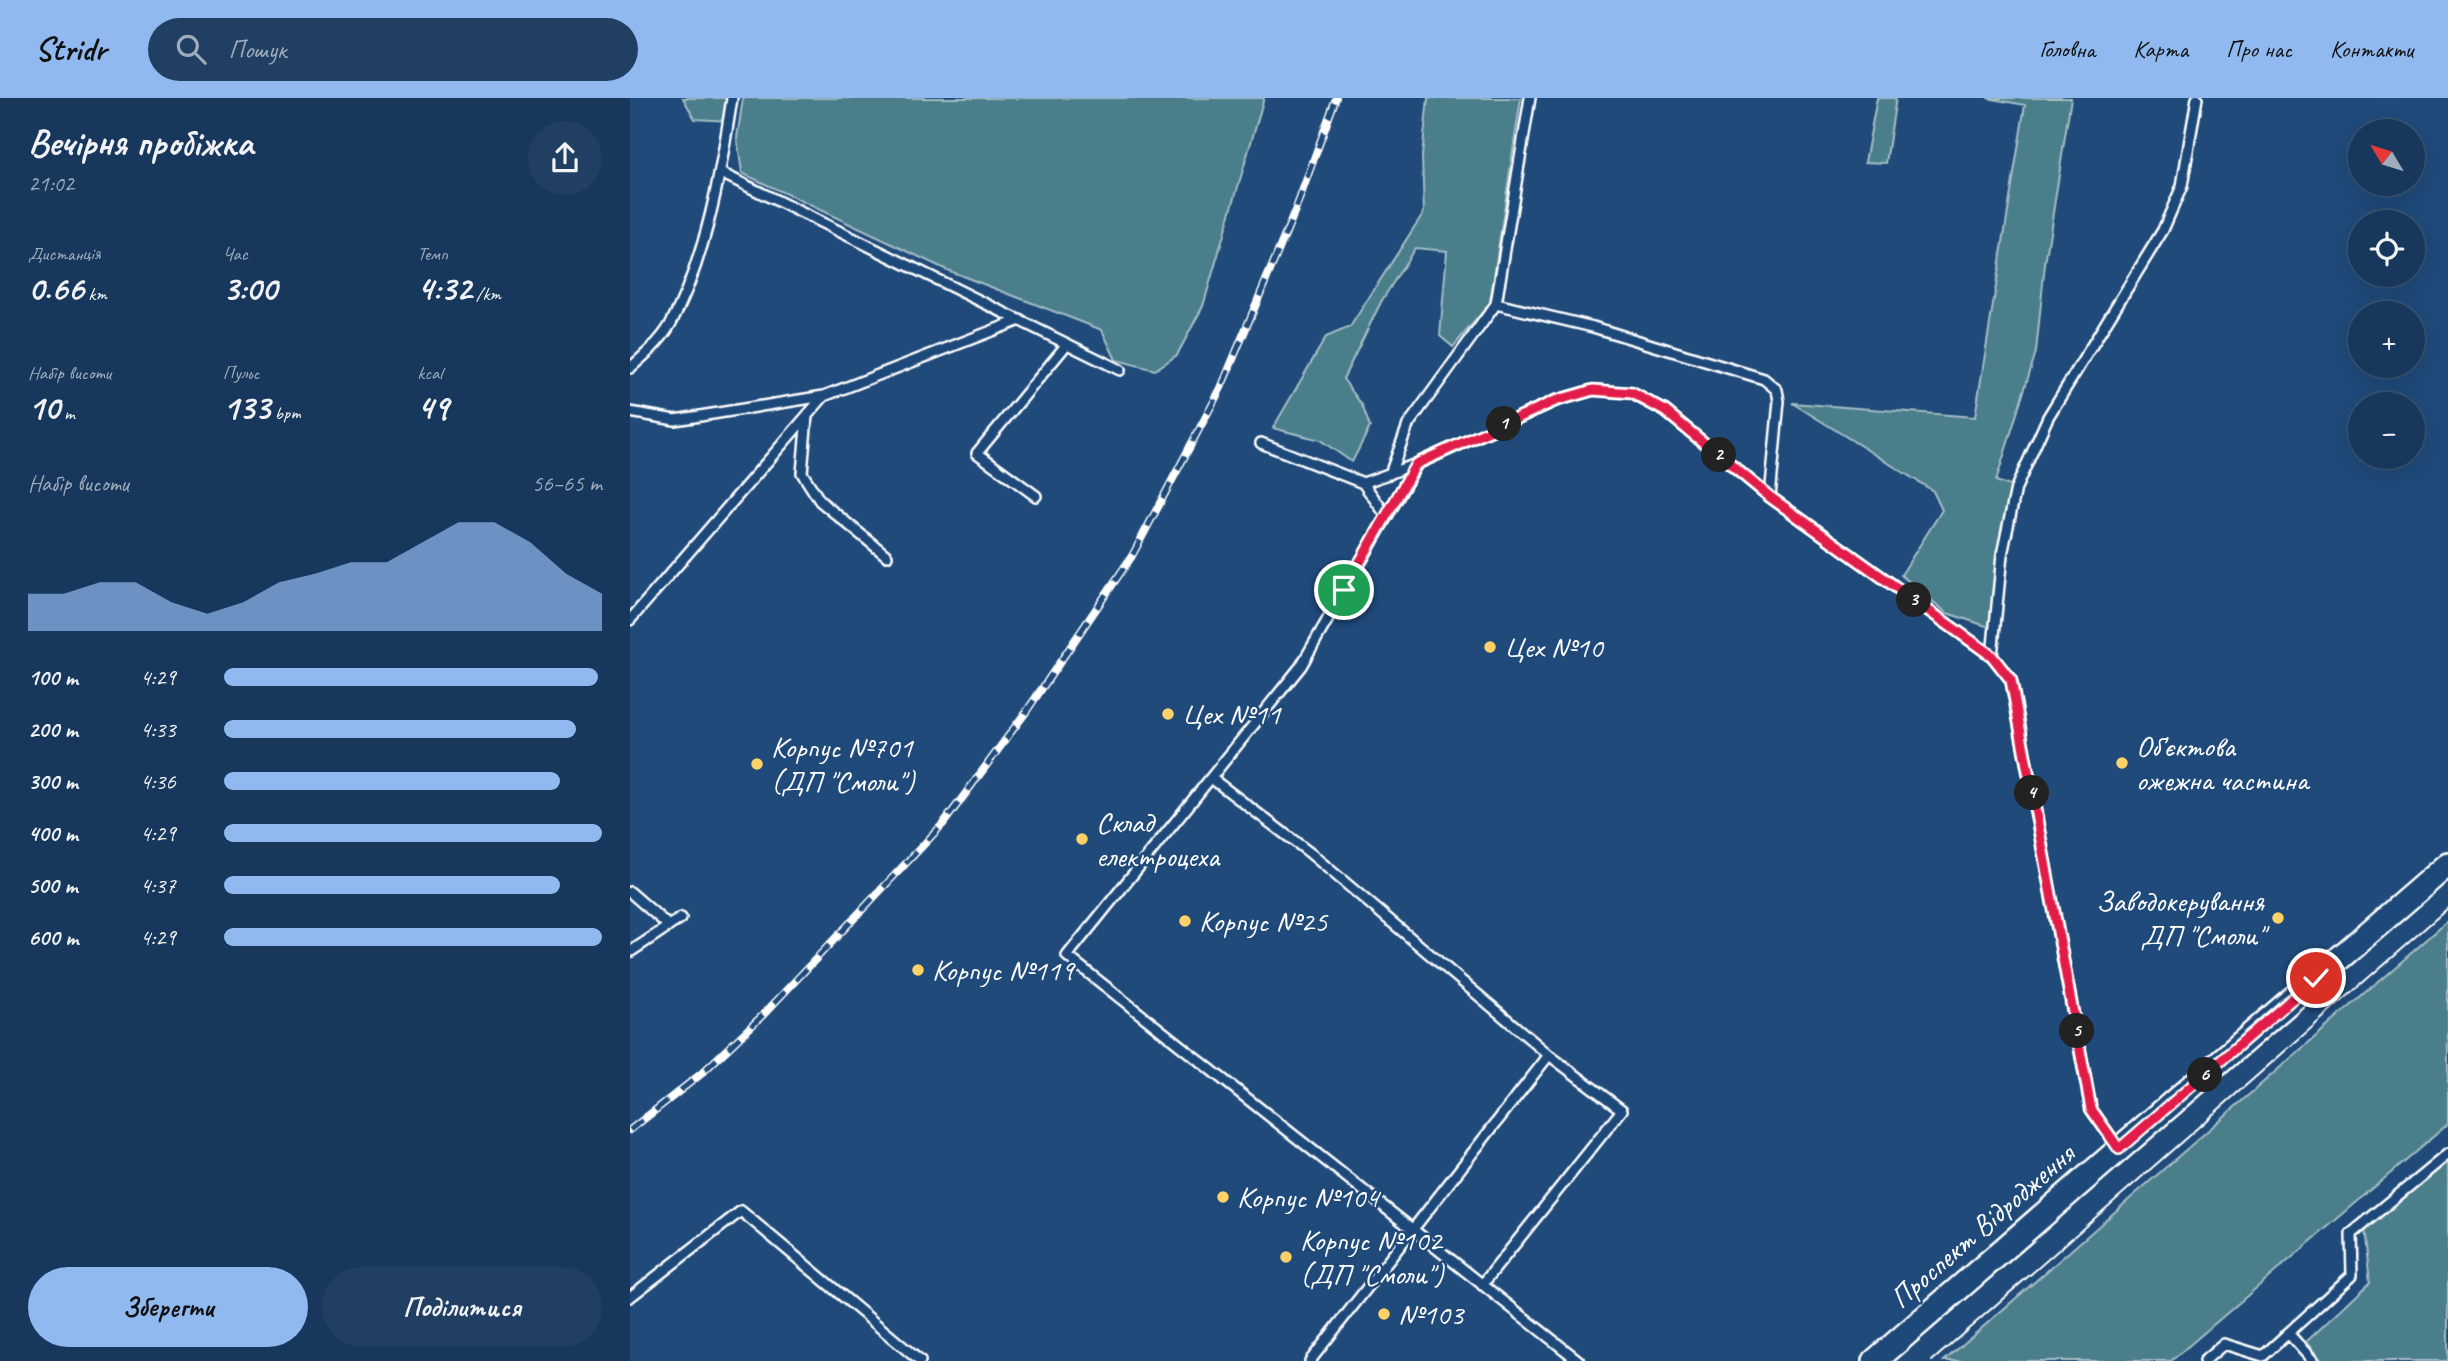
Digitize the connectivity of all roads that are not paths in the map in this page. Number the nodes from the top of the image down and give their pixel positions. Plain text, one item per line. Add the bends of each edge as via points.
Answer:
1 (732, 98) edge
2 (1530, 98) edge
3 (2197, 98) edge
4 (721, 173) junction
5 (1496, 304) junction
6 (1020, 320) junction
7 (1067, 344) junction
8 (630, 368) edge
9 (1119, 370) dead end
10 (824, 396) junction
11 (630, 412) edge
12 (807, 416) junction
13 (1261, 443) dead end
14 (1416, 464) junction
15 (1390, 474) junction
16 (1363, 483) junction
17 (1036, 496) dead end
18 (1770, 497) junction
19 (1386, 514) junction
20 (887, 556) dead end
21 (630, 620) edge
22 (1992, 656) junction
23 (1211, 778) junction
24 (2448, 864) edge
25 (630, 892) edge
26 (681, 918) dead end
27 (669, 926) junction
28 (630, 952) edge
29 (1549, 1055) junction
30 (2119, 1149) junction
31 (2448, 1154) edge
32 (1414, 1231) junction
33 (1482, 1284) junction
34 (630, 1297) edge
35 (2288, 1333) junction
36 (1567, 1352) junction
37 (920, 1361) edge
38 (1310, 1361) edge
39 (1561, 1361) edge
40 (1579, 1361) edge
41 (1875, 1361) edge
42 (2204, 1361) edge
43 (2313, 1361) edge

1 - 4 lane
2 - 5 lane
3 - 22 lane via 2182,186 2164,230 2048,417 2016,488 2002,555
4 - 6 lane
4 - 8 lane via 690,276 669,326
5 - 15 lane via 1408,425
5 - 18 lane via 1593,327 1764,379 1779,401
6 - 7 lane
6 - 10 lane
7 - 9 lane
7 - 17 lane via 977,453
10 - 11 lane via 675,420
10 - 12 lane
12 - 20 lane via 802,473 820,501
12 - 21 lane
13 - 16 lane
14 - 15 lane
14 - 18 lane via 1555,401 1593,390 1632,393 1665,411
14 - 19 lane
15 - 16 lane
16 - 19 lane
18 - 22 lane
19 - 23 lane via 1301,666
22 - 30 lane via 2011,680 2091,1109
23 - 29 lane via 1310,853
23 - 32 lane via 1067,956
24 - 30 street, Проспект Відродження
25 - 27 lane
26 - 27 lane
27 - 28 lane
29 - 32 lane
29 - 33 lane via 1622,1111
30 - 41 street, Проспект Відродження
31 - 35 lane via 2351,1234 2352,1275
32 - 33 lane
32 - 38 lane
33 - 36 lane
34 - 37 lane via 741,1211
35 - 42 lane via 2263,1356 2224,1344
35 - 43 lane
36 - 39 lane
36 - 40 lane

